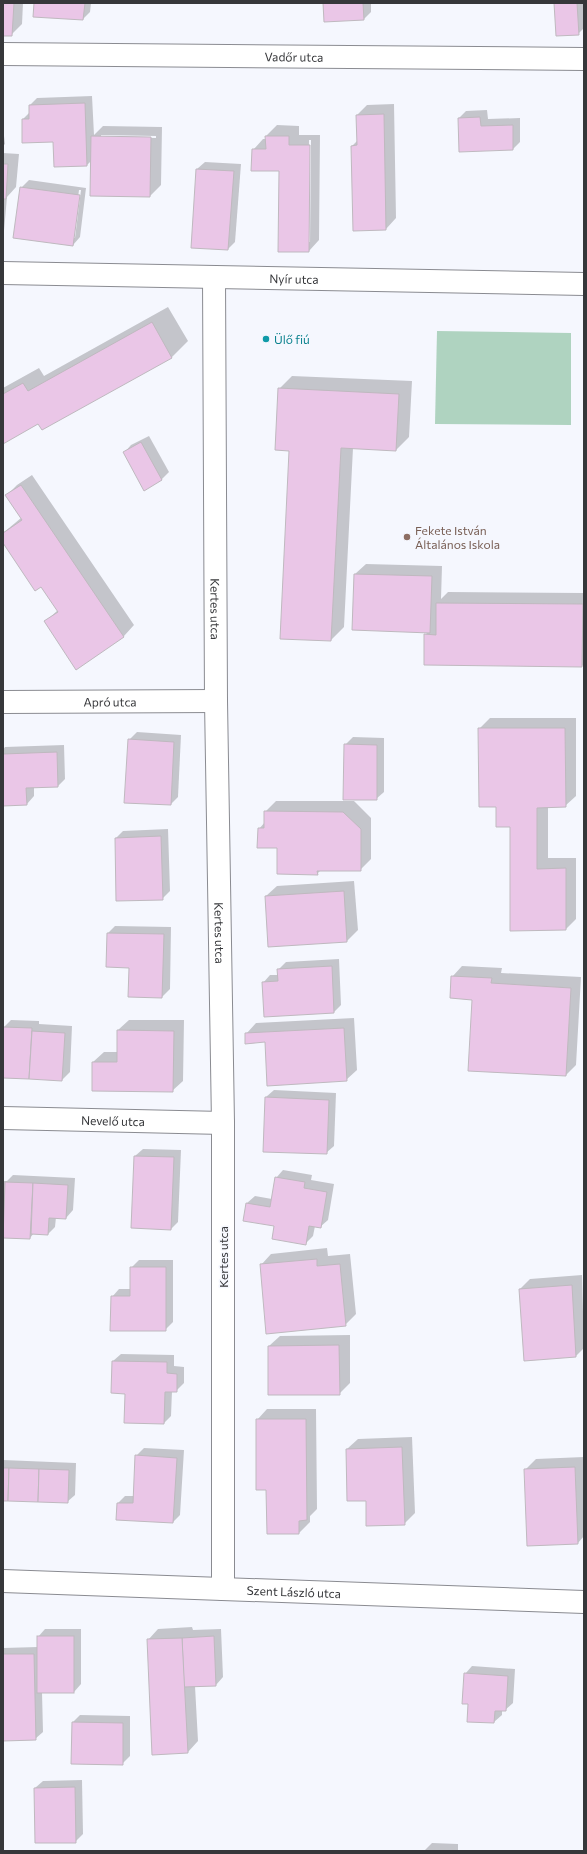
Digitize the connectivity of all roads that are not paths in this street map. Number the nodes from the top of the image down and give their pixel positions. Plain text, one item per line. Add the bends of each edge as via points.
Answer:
1 (3, 54) edge
2 (584, 59) edge
3 (3, 272) edge
4 (214, 277) junction
5 (584, 284) edge
6 (216, 701) junction
7 (3, 702) edge
8 (3, 1118) edge
9 (223, 1123) junction
10 (3, 1581) edge
11 (223, 1588) junction
12 (584, 1602) edge

1 - 2 street, Vadőr utca
3 - 4 street, Nyír utca
4 - 5 street, Nyír utca
4 - 6 street, Kertes utca
6 - 7 street, Apró utca
6 - 9 street, Kertes utca
8 - 9 street, Nevelő utca
9 - 11 street, Kertes utca
10 - 11 street, Szent László utca
11 - 12 street, Szent László utca

